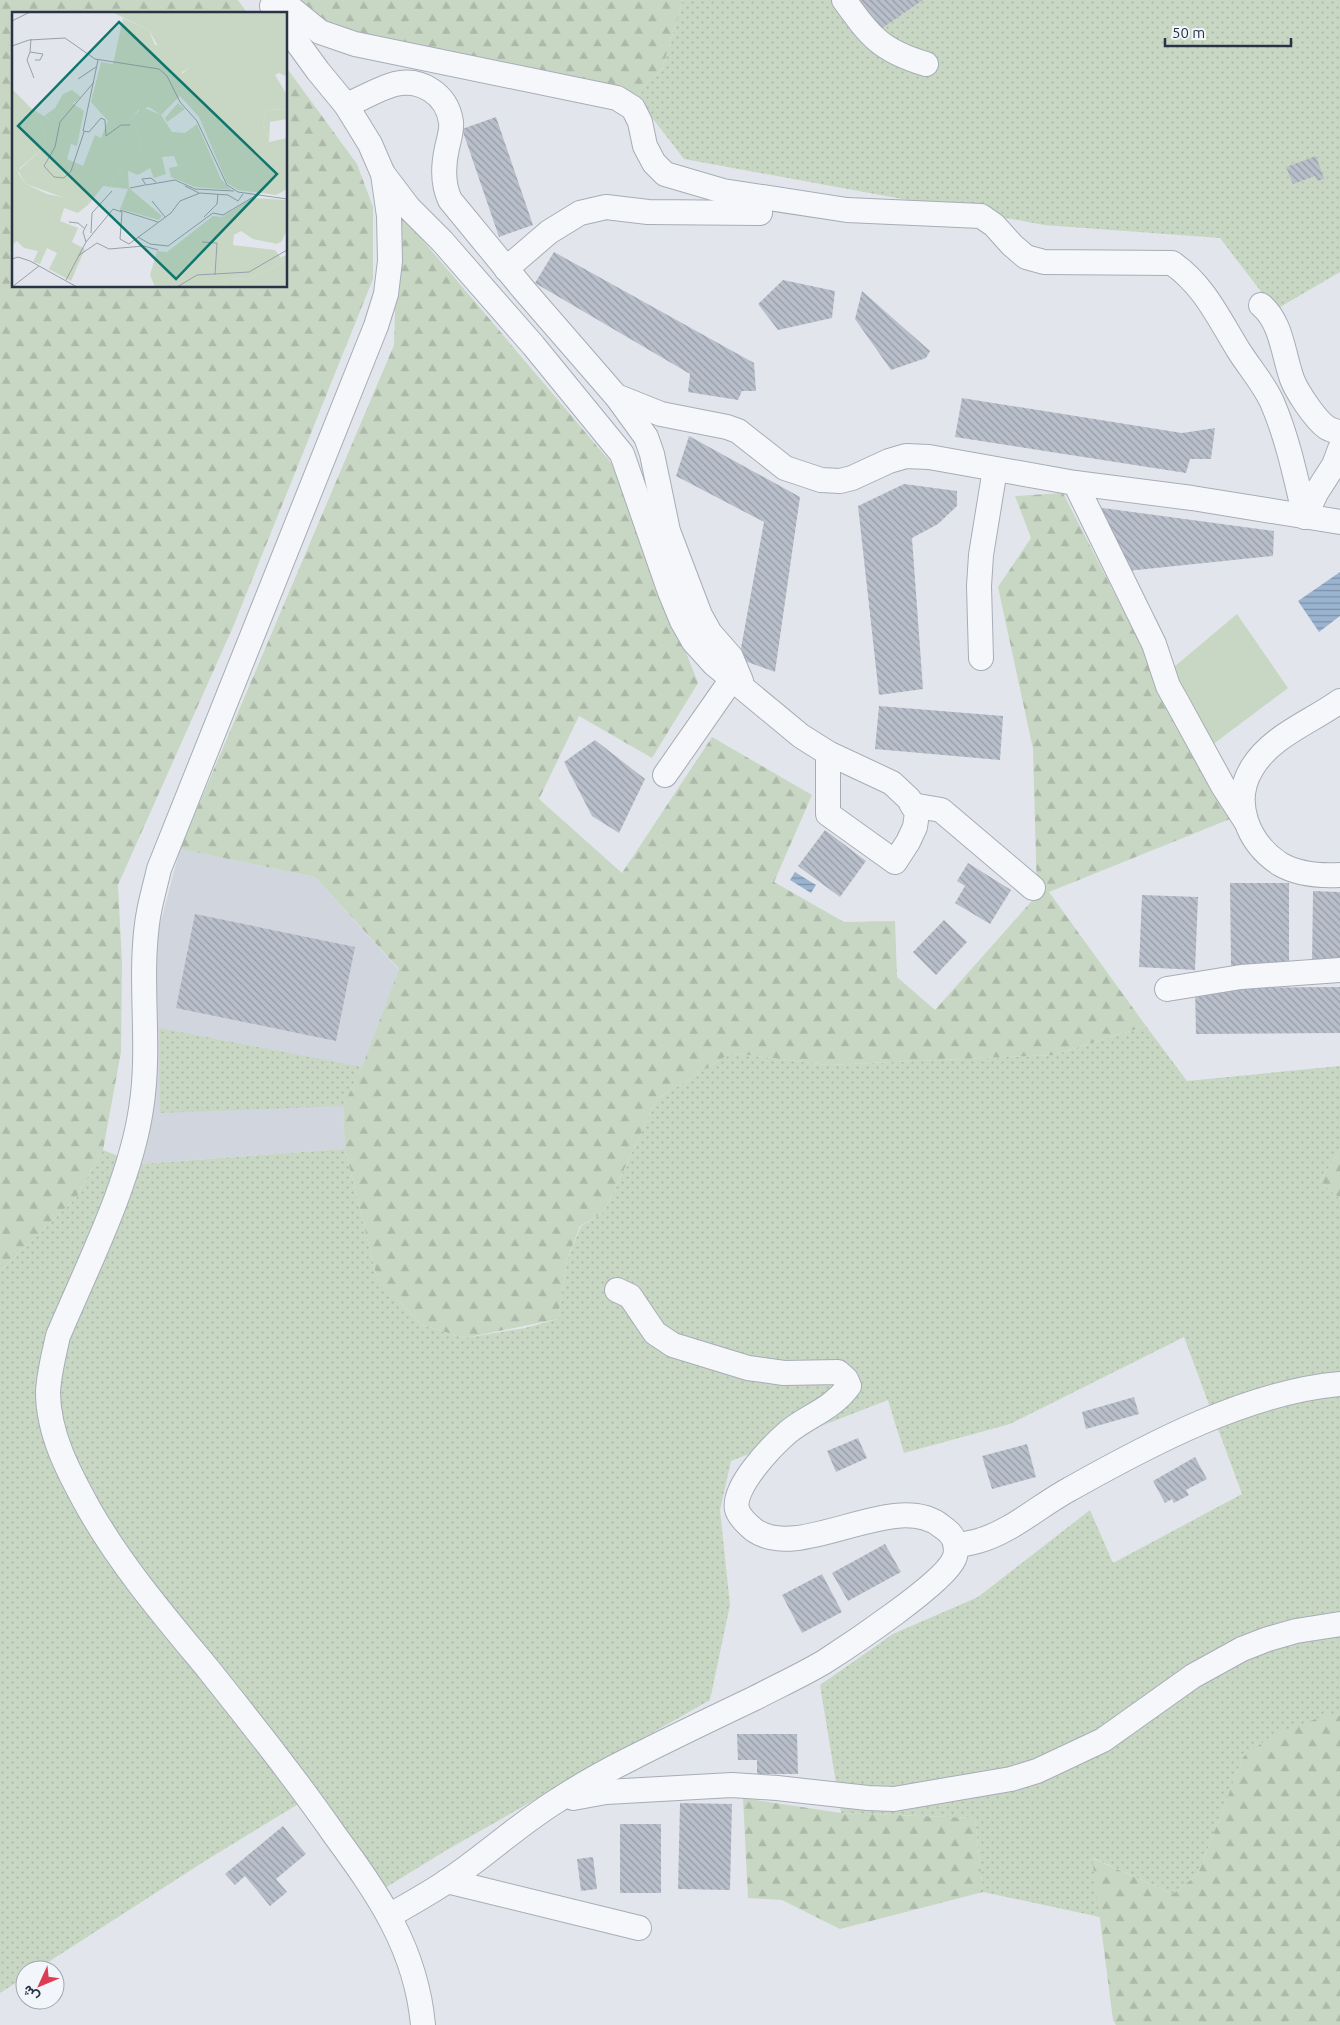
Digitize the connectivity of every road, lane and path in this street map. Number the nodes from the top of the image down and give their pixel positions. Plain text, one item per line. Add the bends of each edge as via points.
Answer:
1 (844, 0) edge
2 (272, 7) edge
3 (288, 30) edge
4 (926, 64) dead end
5 (346, 105) junction
6 (383, 174) junction
7 (760, 213) dead end
8 (506, 269) junction
9 (1261, 305) dead end
10 (616, 396) junction
11 (1340, 433) edge
12 (1340, 449) edge
13 (995, 469) junction
14 (1076, 483) junction
15 (1305, 517) junction
16 (1340, 522) edge
17 (981, 658) dead end
18 (738, 684) junction
19 (1340, 701) edge
20 (828, 753) junction
21 (665, 775) dead end
22 (912, 805) junction
23 (1245, 820) junction
24 (1340, 876) edge
25 (1033, 888) dead end
26 (1340, 970) edge
27 (1167, 989) dead end
28 (617, 1290) dead end
29 (1340, 1384) edge
30 (956, 1546) junction
31 (1340, 1624) edge
32 (557, 1800) junction
33 (447, 1882) junction
34 (389, 1916) junction
35 (639, 1928) dead end
36 (423, 2025) edge

1 - 4 street via 883,46 902,57
2 - 15 street via 293,10 320,32 355,44 617,98 633,108 645,146 654,163 665,174 715,189 847,210 981,216 1026,257 1044,262 1172,264 1187,273 1214,307 1272,401
3 - 5 street
5 - 6 street via 370,144
5 - 8 street via 397,84 421,84 432,90 449,112 451,123 444,177 450,200
6 - 18 street via 614,442 628,468 682,621 694,642
6 - 34 street via 390,261 386,294 159,869 147,924 141,1109 133,1145 114,1200 58,1336 48,1392 60,1452 103,1534 143,1590 300,1784
7 - 8 street via 648,212 606,207 580,213 549,232
8 - 10 street
9 - 11 street via 1270,313 1292,380 1305,402 1325,426
10 - 13 street via 660,414 738,431 785,468 821,480 852,478 889,461 914,455
10 - 18 street via 646,437 672,546 700,615 731,657
12 - 15 street
13 - 14 street
13 - 17 street via 980,570
14 - 15 street
14 - 23 street via 1154,644 1168,686
15 - 16 street
18 - 20 street via 801,736
18 - 21 street
19 - 23 street via 1276,741 1257,762 1244,787
20 - 22 street via 892,783
20 - 22 street via 828,814 895,862 915,827 917,813
22 - 25 street via 941,810
23 - 24 street via 1255,839 1282,864 1307,873
26 - 27 street via 1241,976
28 - 30 street via 630,1296 655,1333 673,1345 748,1368 784,1373 838,1372 846,1379 849,1386 840,1399 790,1430 742,1484 736,1507 740,1516 758,1533 766,1537 789,1538 888,1518 925,1516 952,1536
29 - 30 street via 1279,1395 1197,1425 1109,1466 998,1533
30 - 32 street via 955,1558 936,1581 823,1662 627,1760
31 - 32 street via 1287,1634 1242,1649 1193,1676 1104,1740 1044,1768 1011,1779 894,1799 732,1786 606,1792
32 - 33 street
33 - 34 street
33 - 35 street
34 - 36 street via 411,1966

